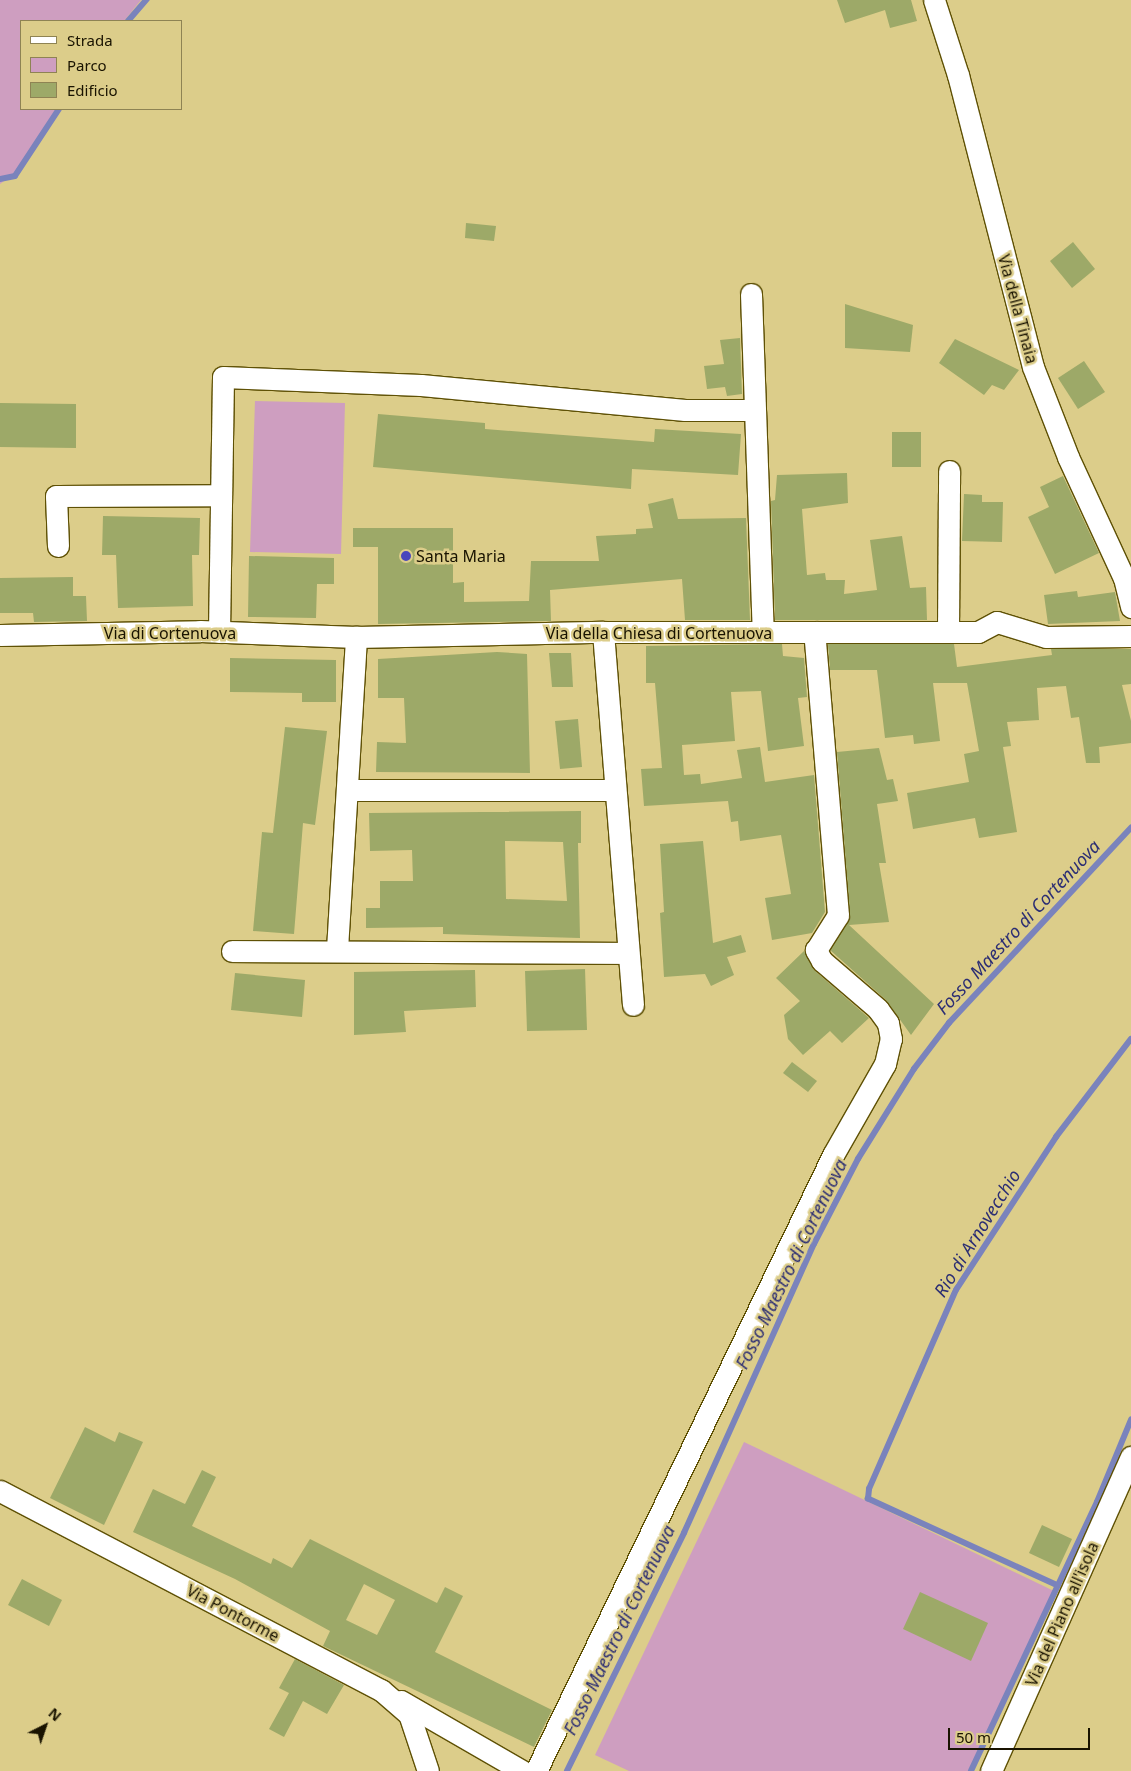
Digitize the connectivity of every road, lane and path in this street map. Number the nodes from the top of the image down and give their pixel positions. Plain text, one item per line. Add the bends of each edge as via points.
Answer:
1 (934, 0) edge
2 (751, 294) dead end
3 (755, 410) junction
4 (949, 471) dead end
5 (221, 495) junction
6 (58, 546) dead end
7 (1131, 607) edge
8 (219, 632) junction
9 (603, 632) junction
10 (763, 632) junction
11 (814, 632) junction
12 (948, 632) junction
13 (0, 635) edge
14 (1131, 636) edge
15 (348, 637) junction
16 (348, 790) junction
17 (613, 790) junction
18 (337, 949) junction
19 (232, 951) dead end
20 (627, 953) junction
21 (633, 1005) dead end
22 (1131, 1457) edge
23 (0, 1491) edge
24 (381, 1690) junction
25 (428, 1771) edge
26 (522, 1771) edge
27 (536, 1771) edge
28 (991, 1771) edge

1 - 7 street, Via della Tinaia via 958,75 1033,367 1068,457 1124,578
2 - 3 street
3 - 5 street via 685,410 421,384 223,376
3 - 10 street
4 - 12 street
5 - 6 street via 56,496
5 - 8 street
8 - 13 street, Via di Cortenuova
8 - 15 street, Via di Cortenuova
9 - 10 street, Via della Chiesa di Cortenuova
9 - 15 street, Via della Chiesa di Cortenuova
9 - 17 street
10 - 11 street, Via della Chiesa di Cortenuova
11 - 12 street, Via della Chiesa di Cortenuova
11 - 27 street via 838,915 816,950 822,960 888,1023 891,1039 885,1064 833,1155
12 - 14 street, Via della Chiesa di Cortenuova via 978,632 997,622 1046,637
15 - 16 street
16 - 17 street
16 - 18 street
17 - 20 street
18 - 19 street
18 - 20 street
20 - 21 street
22 - 28 street, Via del Piano all'isola
23 - 24 street, Via Pontorme
24 - 25 street, Via Pontorme via 409,1714
24 - 26 street

